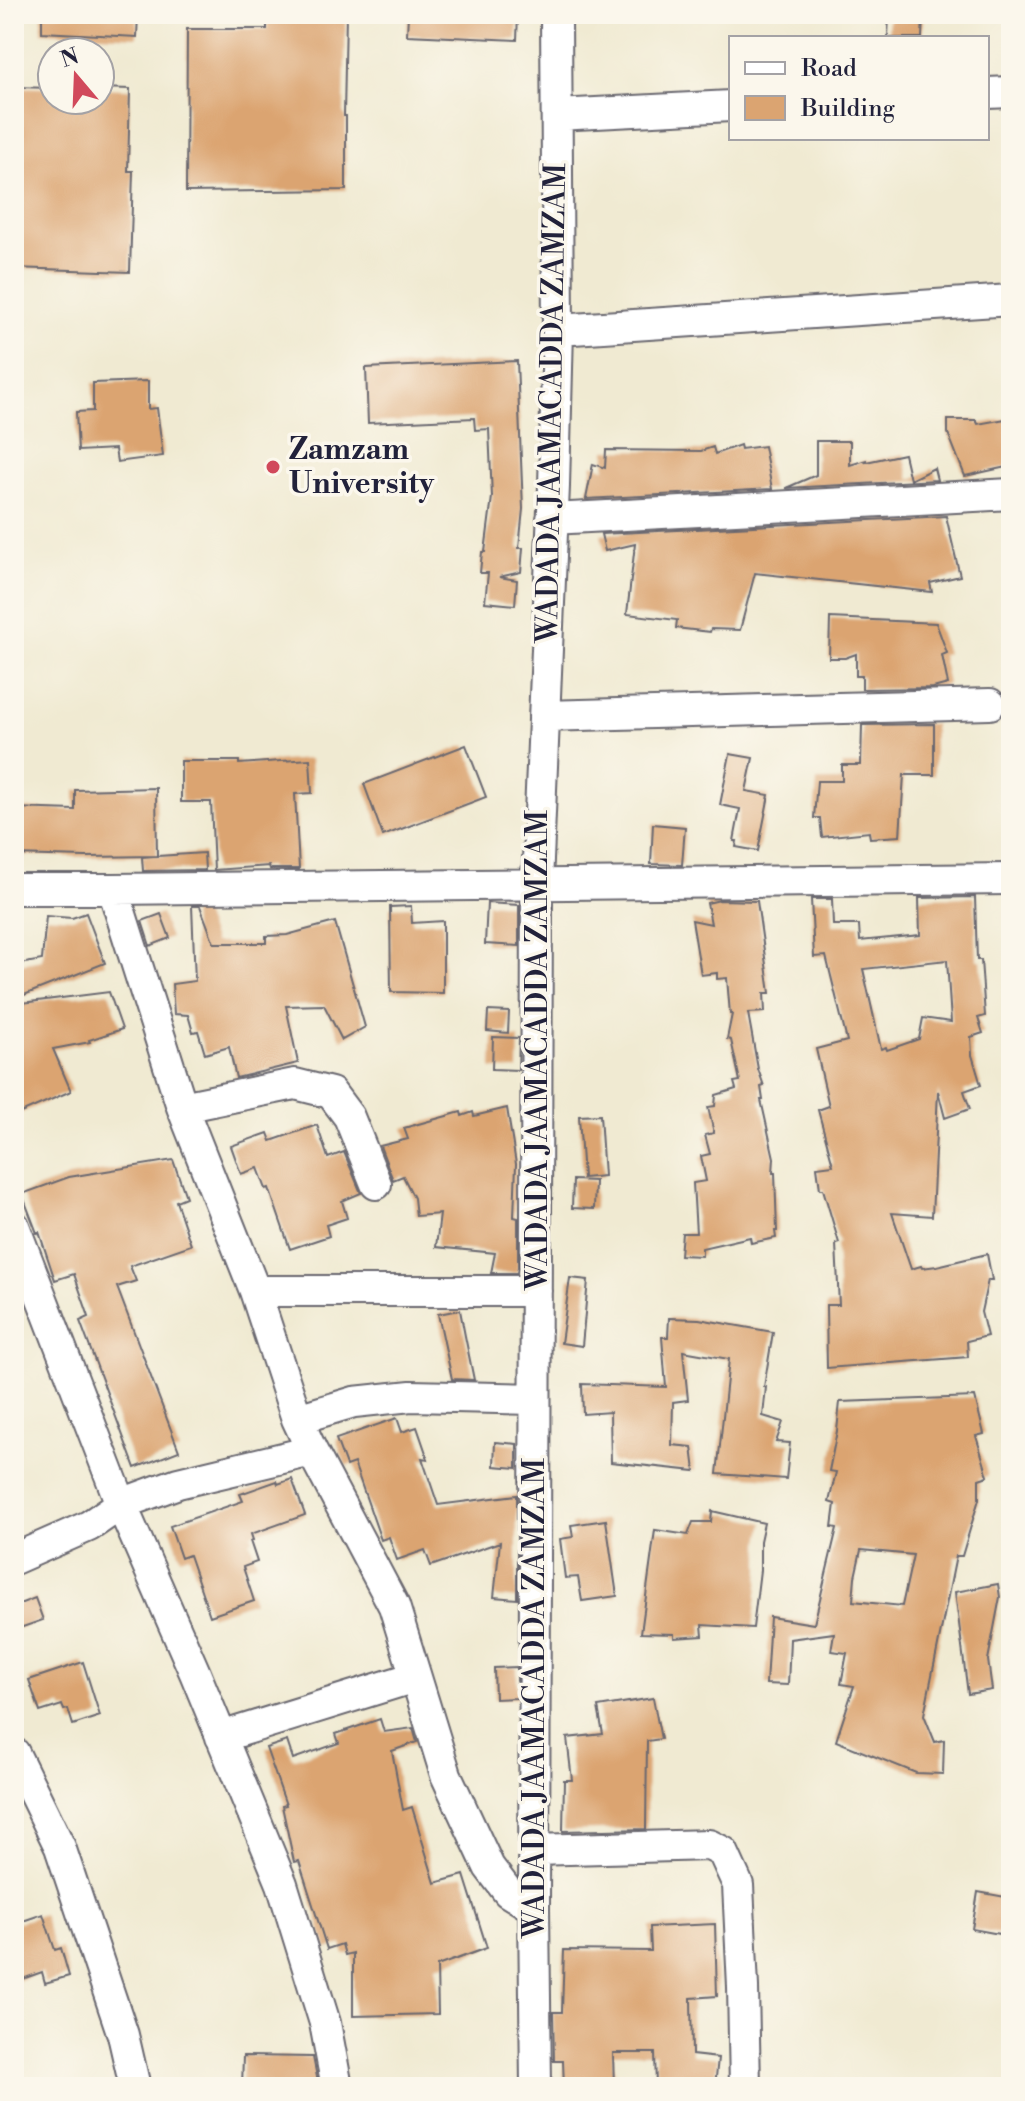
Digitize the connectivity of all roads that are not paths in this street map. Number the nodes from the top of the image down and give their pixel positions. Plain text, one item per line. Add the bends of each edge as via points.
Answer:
1 (556, 14) edge
2 (1011, 92) edge
3 (989, 93) edge
4 (729, 106) edge
5 (557, 115) junction
6 (1011, 300) edge
7 (558, 330) junction
8 (1011, 494) edge
9 (552, 519) junction
10 (990, 704) dead end
11 (544, 716) junction
12 (1011, 879) edge
13 (537, 883) junction
14 (14, 889) edge
15 (113, 889) junction
16 (182, 1107) junction
17 (376, 1184) dead end
18 (14, 1226) edge
19 (255, 1291) junction
20 (536, 1291) junction
21 (535, 1399) junction
22 (297, 1419) junction
23 (312, 1451) junction
24 (121, 1504) junction
25 (14, 1559) edge
26 (415, 1677) junction
27 (221, 1737) junction
28 (14, 1753) edge
29 (534, 1850) junction
30 (534, 1908) junction
31 (135, 2087) edge
32 (337, 2087) edge
33 (536, 2087) edge
34 (745, 2087) edge

1 - 5 street, WADADA JAAMACADDA ZAMZAM
2 - 3 street
4 - 5 street
5 - 7 street, WADADA JAAMACADDA ZAMZAM
6 - 7 street
7 - 9 street, WADADA JAAMACADDA ZAMZAM
8 - 9 street
9 - 11 street, WADADA JAAMACADDA ZAMZAM
10 - 11 street
11 - 13 street, WADADA JAAMACADDA ZAMZAM
12 - 13 street
13 - 15 street
13 - 20 street, WADADA JAAMACADDA ZAMZAM
14 - 15 street
15 - 16 street
16 - 17 street via 295,1084 331,1093 349,1117
16 - 19 street
18 - 24 street
19 - 20 street
19 - 22 street
20 - 21 street, WADADA JAAMACADDA ZAMZAM
21 - 22 street via 411,1396 354,1402
21 - 29 street, WADADA JAAMACADDA ZAMZAM
22 - 23 street
23 - 24 street via 178,1483
23 - 26 street via 394,1606
24 - 25 street via 89,1526
24 - 27 street
26 - 27 street
26 - 30 street via 446,1775 489,1867 508,1892
27 - 32 street via 282,1884 325,2023
28 - 31 street via 60,1847 123,2035
29 - 30 street, WADADA JAAMACADDA ZAMZAM
29 - 34 street via 709,1845 723,1852 738,1885
30 - 33 street, WADADA JAAMACADDA ZAMZAM

